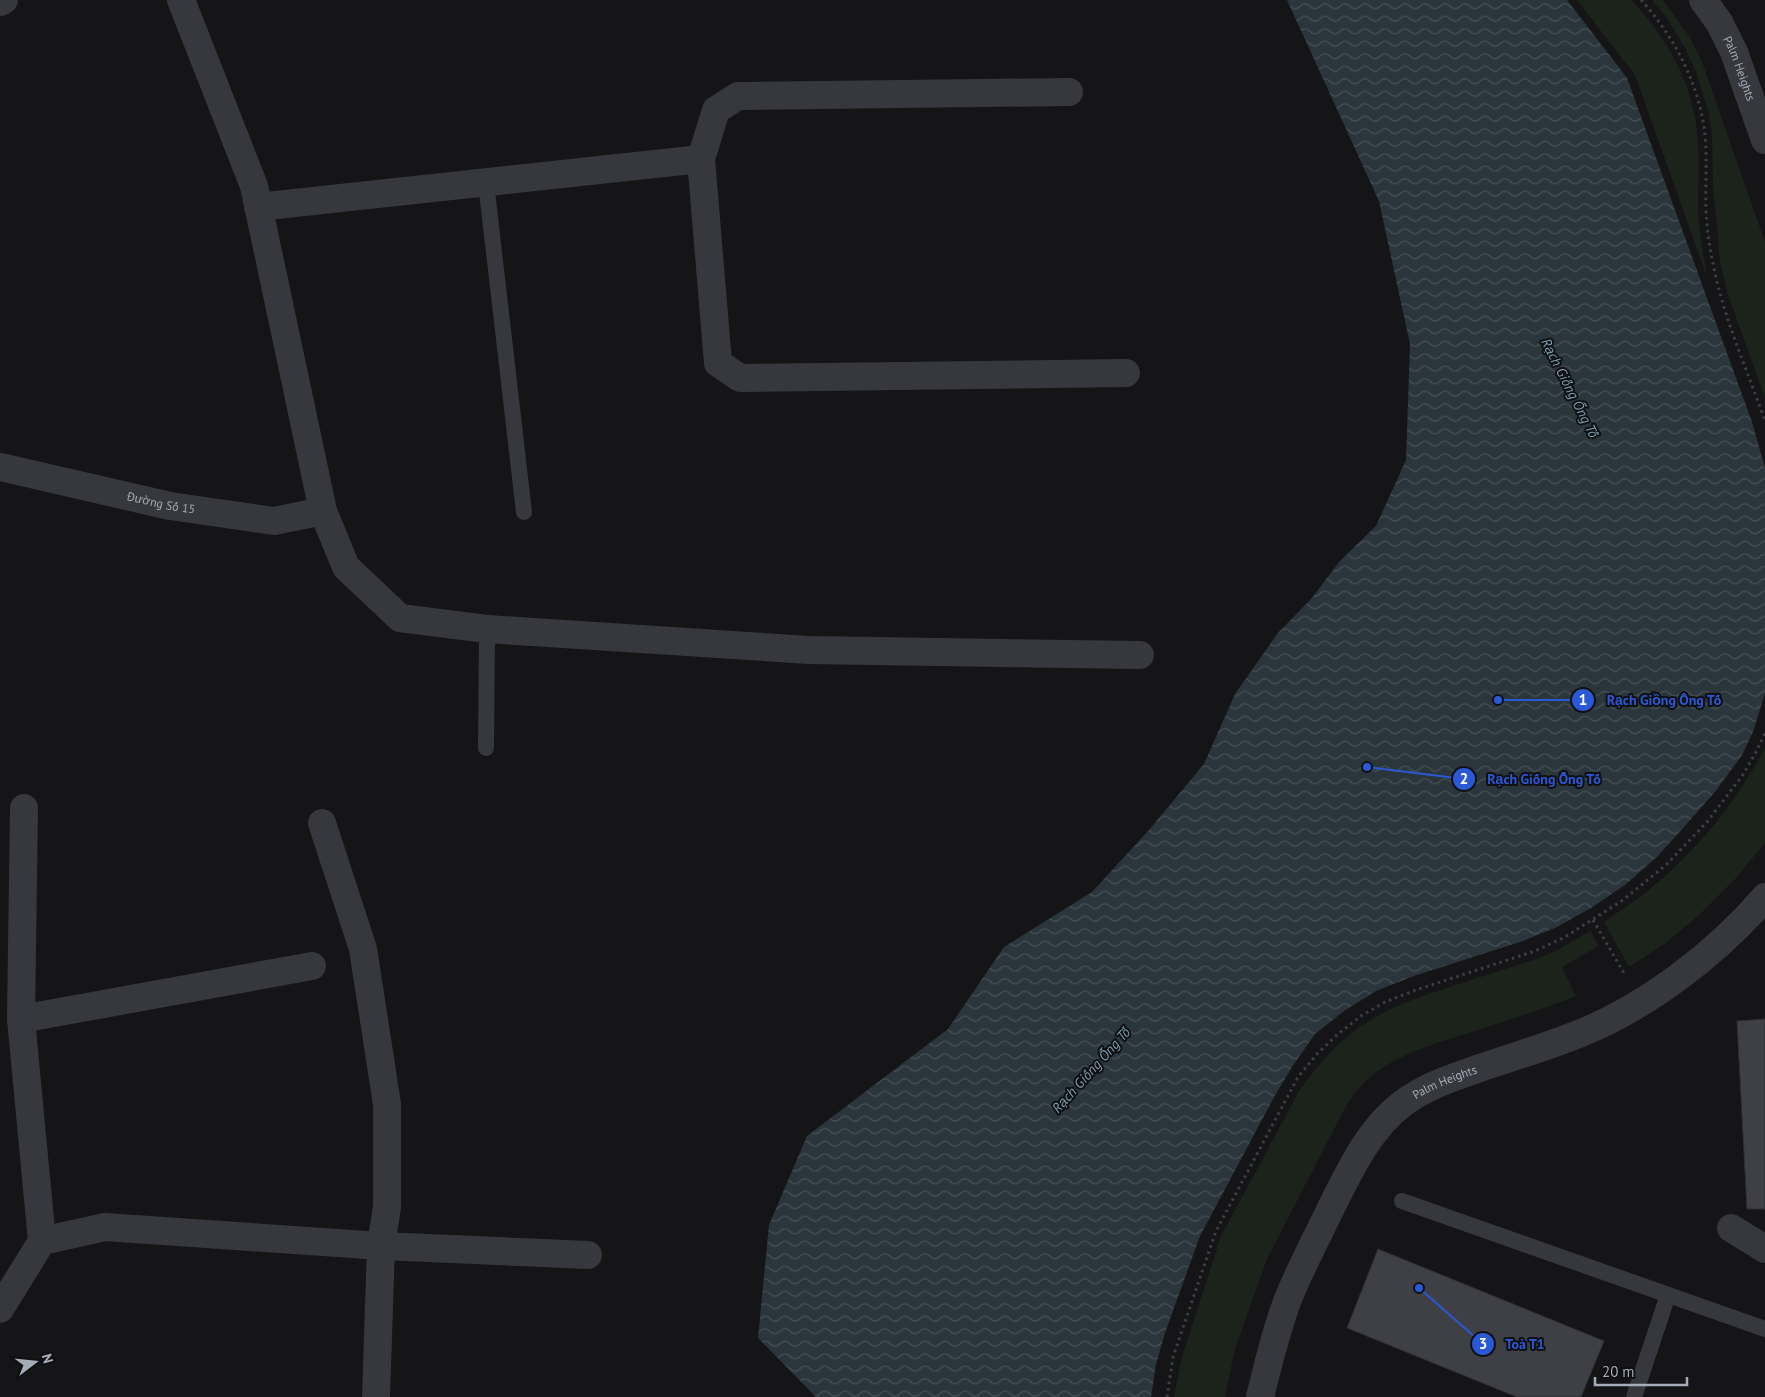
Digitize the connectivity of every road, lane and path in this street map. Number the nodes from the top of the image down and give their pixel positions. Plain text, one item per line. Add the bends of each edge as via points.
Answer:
1 (4, 0) edge
2 (181, 0) edge
3 (1641, 0) edge
4 (1703, 0) edge
5 (0, 2) edge
6 (1068, 92) dead end
7 (1765, 140) edge
8 (701, 159) junction
9 (486, 183) junction
10 (258, 207) junction
11 (1126, 373) dead end
12 (1765, 421) edge
13 (0, 467) edge
14 (323, 512) junction
15 (524, 512) dead end
16 (487, 628) junction
17 (1140, 656) dead end
18 (1765, 733) edge
19 (486, 748) dead end
20 (24, 808) dead end
21 (322, 823) dead end
22 (1765, 897) edge
23 (1593, 920) junction
24 (312, 966) dead end
25 (11, 970) edge
26 (1625, 975) dead end
27 (21, 1019) junction
28 (1402, 1201) dead end
29 (1731, 1228) dead end
30 (42, 1241) junction
31 (381, 1246) junction
32 (1765, 1249) edge
33 (588, 1256) dead end
34 (1668, 1295) junction
35 (0, 1309) edge
36 (1765, 1328) edge
37 (1765, 1333) edge
38 (376, 1397) edge
39 (1166, 1397) edge
40 (1260, 1397) edge
41 (1634, 1397) edge

1 - 5 street
2 - 10 street via 254,186
3 - 12 path via 1677,48 1698,104 1704,127 1706,210 1713,262 1721,296
4 - 7 street, Palm Heights via 1734,52
6 - 8 street via 738,96 716,110
8 - 9 street
8 - 11 street via 718,363 740,378
9 - 10 street
9 - 15 lane
10 - 14 street
13 - 14 street, Đường Số 15 via 179,508 274,521
14 - 16 street via 346,568 400,618
16 - 17 street via 809,650
16 - 19 lane
18 - 23 path via 1737,783 1686,846 1644,884
20 - 25 street
21 - 31 street via 363,948 387,1104 387,1207
22 - 40 street, Palm Heights via 1705,956 1635,1007 1582,1033 1424,1090 1384,1121 1355,1162 1300,1270 1278,1328
23 - 26 path
23 - 39 path via 1535,951 1386,1002 1361,1016 1317,1054 1298,1077 1216,1231 1173,1357
24 - 27 street
25 - 27 street
27 - 30 street
28 - 34 lane
29 - 32 street
30 - 31 street via 105,1227
30 - 35 street
31 - 33 street
31 - 38 street
34 - 36 lane
34 - 41 lane
36 - 37 lane

